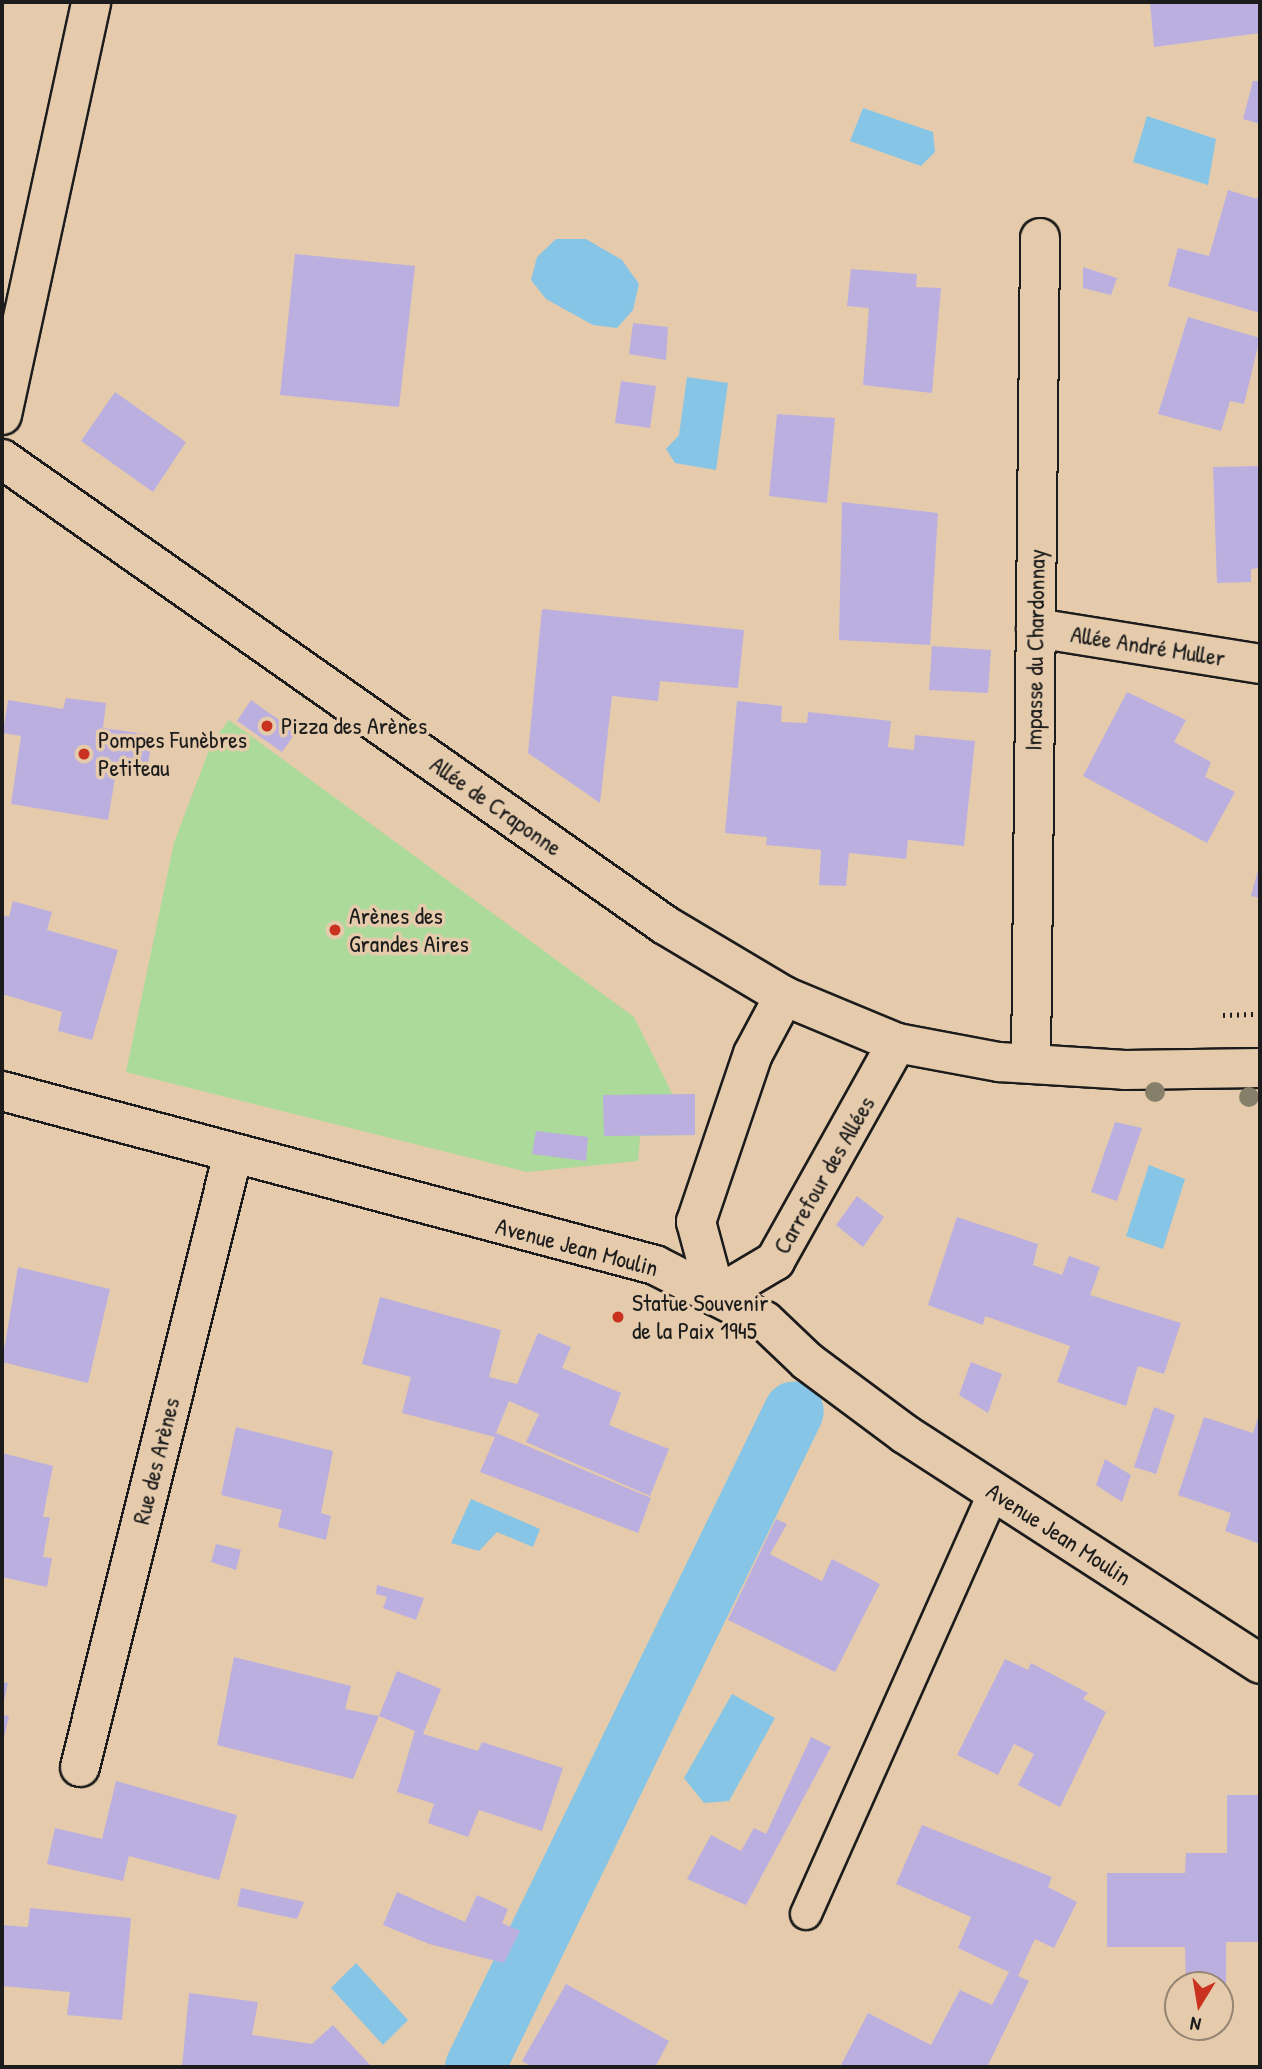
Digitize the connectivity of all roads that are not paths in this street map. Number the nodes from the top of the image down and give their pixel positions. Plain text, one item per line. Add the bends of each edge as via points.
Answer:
1 (91, 2) edge
2 (1040, 238) dead end
3 (2, 415) edge
4 (2, 459) edge
5 (1036, 628) junction
6 (1260, 664) edge
7 (784, 996) junction
8 (897, 1043) junction
9 (1031, 1063) junction
10 (1260, 1068) edge
11 (2, 1091) edge
12 (233, 1154) junction
13 (716, 1296) junction
14 (995, 1491) junction
15 (1260, 1664) edge
16 (80, 1767) dead end
17 (806, 1914) dead end

1 - 3 street
2 - 5 street, Impasse du Chardonnay
4 - 7 street, Allée de Craponne via 666,925
5 - 6 street, Allée André Muller
5 - 9 street, Impasse du Chardonnay
7 - 8 street, Allée de Craponne
7 - 13 street via 754,1054 696,1222
8 - 9 street, Allée de Craponne
8 - 13 street, Carrefour des Allées via 775,1261
9 - 10 street, Allée de Craponne via 1125,1070
11 - 12 street, Avenue Jean Moulin
12 - 13 street, Avenue Jean Moulin via 655,1265
12 - 16 street, Rue des Arènes
13 - 14 street, Avenue Jean Moulin via 765,1321 818,1370
14 - 15 street, Avenue Jean Moulin
14 - 17 lane

